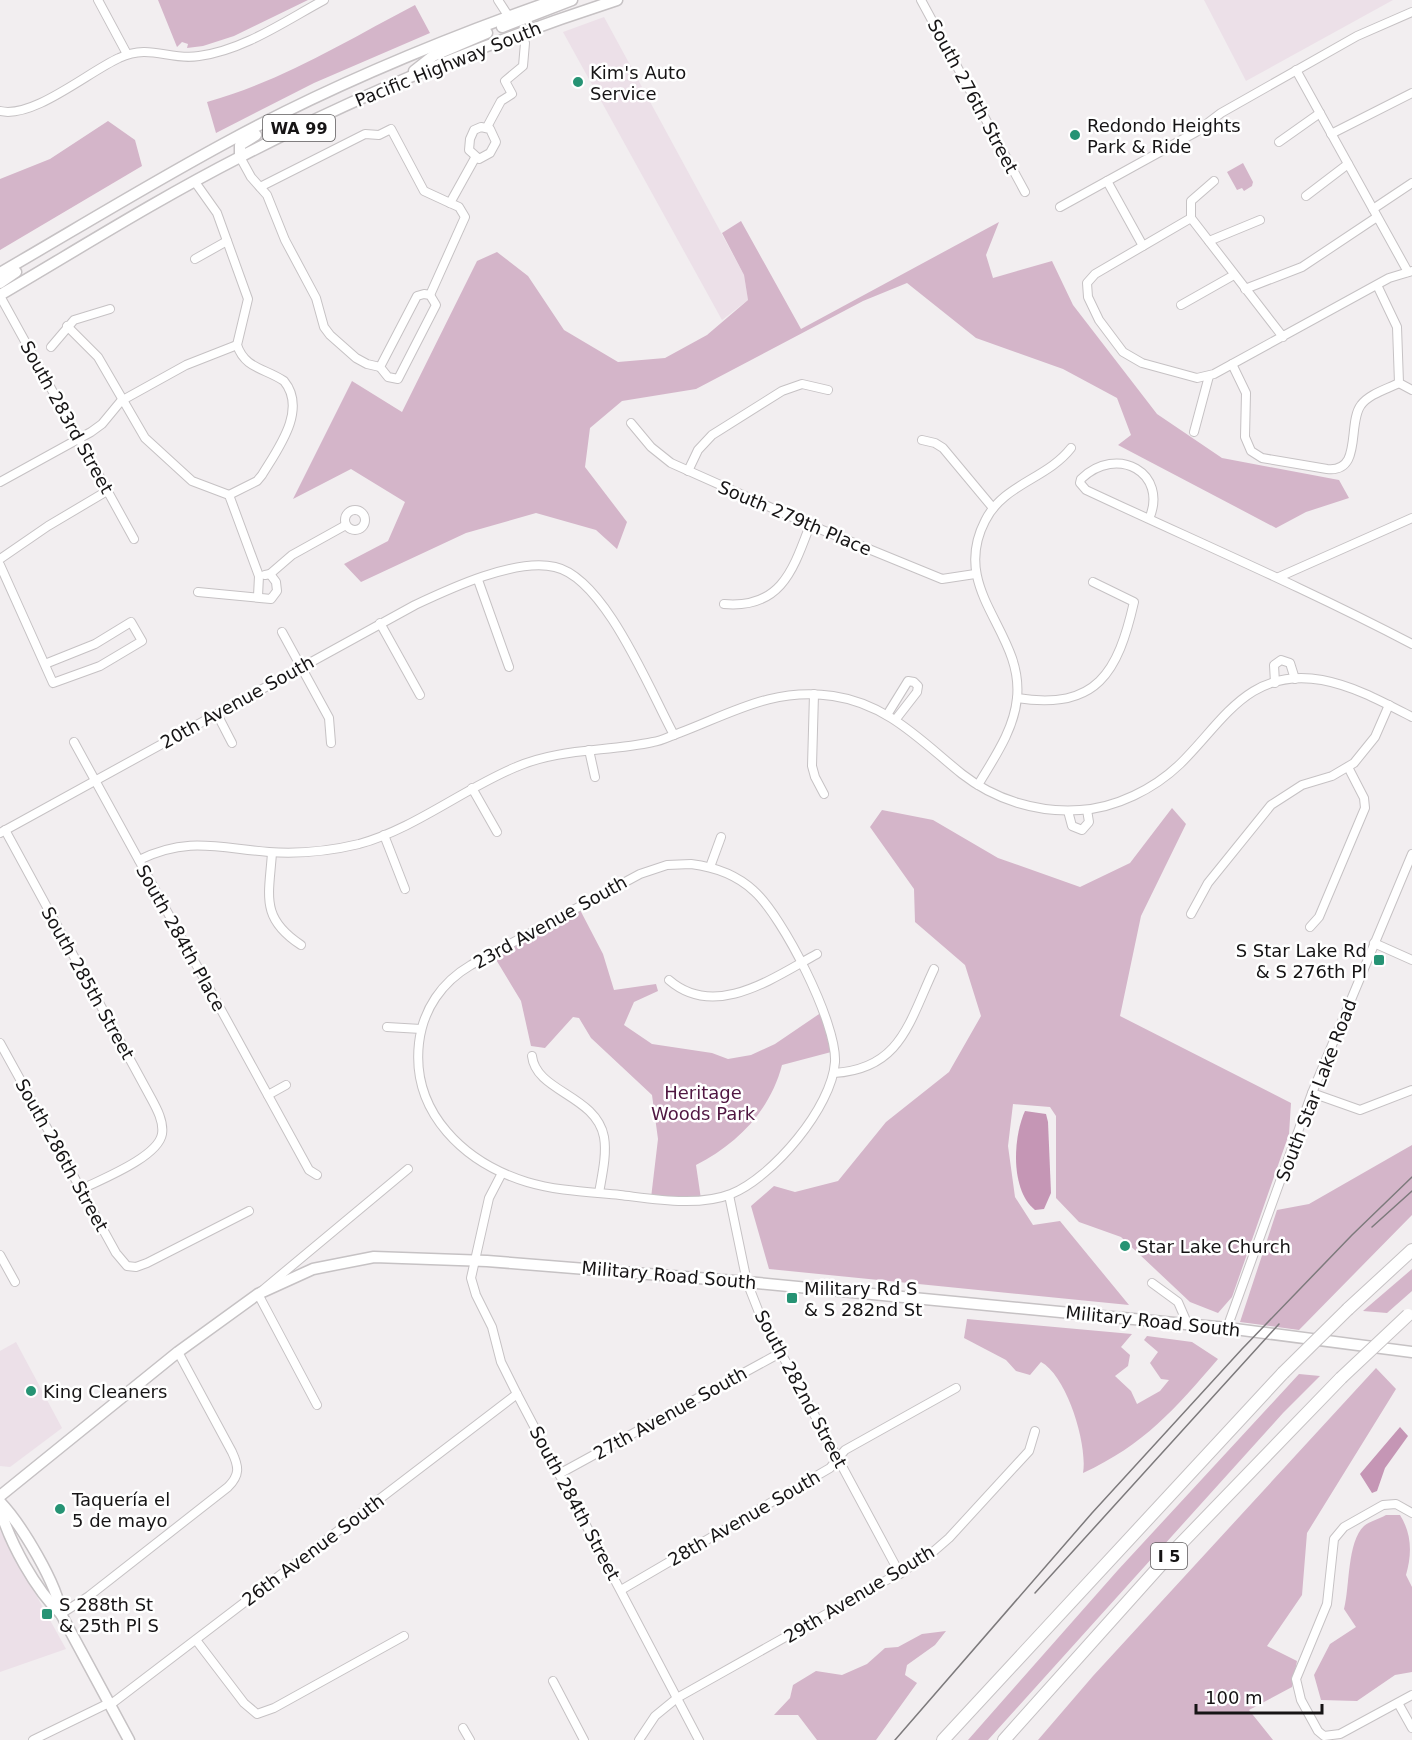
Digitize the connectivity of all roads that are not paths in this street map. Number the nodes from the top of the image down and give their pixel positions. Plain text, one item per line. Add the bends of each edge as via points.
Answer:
1 (98, 0) edge
2 (324, 0) edge
3 (498, 0) edge
4 (555, 0) edge
5 (572, 0) edge
6 (617, 0) edge
7 (921, 0) edge
8 (1412, 12) edge
9 (508, 17) junction
10 (522, 32) junction
11 (127, 54) junction
12 (1296, 70) junction
13 (401, 80) junction
14 (1412, 93) edge
15 (326, 94) junction
16 (0, 113) edge
17 (1320, 113) junction
18 (488, 127) junction
19 (1331, 134) junction
20 (1279, 142) dead end
21 (240, 157) junction
22 (475, 158) junction
23 (1348, 164) junction
24 (1107, 181) junction
25 (1214, 181) dead end
26 (195, 182) junction
27 (1412, 183) edge
28 (260, 187) junction
29 (1025, 192) dead end
30 (1306, 196) dead end
31 (450, 203) junction
32 (1060, 207) dead end
33 (1375, 213) junction
34 (1191, 218) junction
35 (1260, 220) dead end
36 (228, 241) junction
37 (1209, 242) junction
38 (1143, 246) junction
39 (46, 247) junction
40 (195, 259) dead end
41 (1410, 272) edge
42 (0, 273) edge
43 (1234, 274) junction
44 (0, 283) edge
45 (1377, 285) junction
46 (1245, 289) junction
47 (0, 295) edge
48 (430, 295) junction
49 (1181, 305) dead end
50 (110, 309) dead end
51 (67, 326) junction
52 (1283, 337) junction
53 (237, 345) junction
54 (51, 346) dead end
55 (1232, 364) junction
56 (380, 367) junction
57 (1209, 376) junction
58 (1399, 383) junction
59 (828, 390) dead end
60 (1412, 390) edge
61 (121, 401) junction
62 (631, 423) dead end
63 (1194, 432) dead end
64 (80, 438) junction
65 (922, 440) dead end
66 (1071, 448) dead end
67 (688, 471) junction
68 (0, 482) edge
69 (107, 491) junction
70 (229, 495) junction
71 (993, 508) junction
72 (1412, 518) edge
73 (1149, 519) junction
74 (346, 525) dead end
75 (810, 525) junction
76 (134, 539) dead end
77 (0, 559) edge
78 (0, 565) edge
79 (270, 574) junction
80 (975, 574) junction
81 (259, 576) junction
82 (1279, 577) junction
83 (478, 580) junction
84 (1093, 582) dead end
85 (198, 592) dead end
86 (258, 597) junction
87 (724, 604) dead end
88 (380, 623) junction
89 (282, 632) dead end
90 (1412, 644) edge
91 (45, 664) junction
92 (301, 666) junction
93 (509, 667) dead end
94 (1295, 679) junction
95 (1275, 683) junction
96 (814, 694) junction
97 (420, 695) dead end
98 (1017, 698) junction
99 (1389, 705) junction
100 (217, 714) junction
101 (1412, 717) edge
102 (674, 735) junction
103 (74, 742) dead end
104 (232, 743) dead end
105 (331, 743) dead end
106 (589, 750) junction
107 (1348, 767) junction
108 (595, 777) dead end
109 (95, 780) junction
110 (978, 785) junction
111 (472, 788) junction
112 (824, 794) dead end
113 (1068, 810) junction
114 (1087, 810) junction
115 (2, 831) edge
116 (496, 832) dead end
117 (384, 835) junction
118 (721, 837) dead end
119 (272, 852) junction
120 (1412, 854) edge
121 (139, 861) junction
122 (710, 867) junction
123 (405, 889) dead end
124 (1191, 914) dead end
125 (1310, 927) dead end
126 (1374, 943) junction
127 (301, 945) dead end
128 (817, 954) dead end
129 (1412, 960) edge
130 (800, 963) junction
131 (934, 969) dead end
132 (669, 980) dead end
133 (387, 1026) dead end
134 (421, 1029) junction
135 (0, 1043) edge
136 (532, 1056) dead end
137 (834, 1073) junction
138 (286, 1085) dead end
139 (1412, 1090) edge
140 (1312, 1093) junction
141 (267, 1095) junction
142 (408, 1169) dead end
143 (502, 1173) junction
144 (317, 1175) dead end
145 (82, 1189) junction
146 (599, 1193) junction
147 (729, 1195) junction
148 (249, 1211) dead end
149 (1412, 1250) edge
150 (0, 1255) edge
151 (475, 1261) junction
152 (15, 1282) dead end
153 (747, 1282) junction
154 (1152, 1282) dead end
155 (258, 1294) junction
156 (1410, 1313) edge
157 (1188, 1325) junction
158 (1227, 1328) junction
159 (178, 1352) junction
160 (1412, 1352) edge
161 (780, 1353) junction
162 (956, 1388) dead end
163 (517, 1394) junction
164 (316, 1405) dead end
165 (1035, 1431) dead end
166 (838, 1459) junction
167 (559, 1474) junction
168 (0, 1496) edge
169 (0, 1502) edge
170 (0, 1509) edge
171 (1412, 1513) edge
172 (900, 1574) junction
173 (621, 1590) junction
174 (60, 1614) junction
175 (404, 1636) dead end
176 (196, 1640) junction
177 (552, 1681) dead end
178 (1412, 1695) edge
179 (677, 1698) junction
180 (1398, 1703) junction
181 (109, 1704) junction
182 (463, 1728) dead end
183 (1412, 1728) edge
184 (33, 1740) edge
185 (129, 1740) edge
186 (470, 1740) edge
187 (584, 1740) edge
188 (639, 1740) edge
189 (699, 1740) edge
190 (943, 1740) edge
191 (1004, 1740) edge

1 - 11 street
2 - 11 street via 255,37 200,56 154,51
3 - 9 street
4 - 9 main road, Pacific Highway South / WA 99
5 - 13 main road via 433,56
6 - 10 main road, Pacific Highway South / WA 99
7 - 29 street, South 276th Street
8 - 12 street via 1357,36
9 - 15 main road, Pacific Highway South / WA 99
10 - 13 main road, Pacific Highway South / WA 99
10 - 18 street via 523,66 505,81 512,94 501,102
11 - 16 street via 31,107
12 - 17 street
12 - 24 street
13 - 21 main road, Pacific Highway South / WA 99
14 - 19 street
15 - 21 main road via 244,141
15 - 39 main road, Pacific Highway South / WA 99 via 229,141
17 - 19 street
17 - 20 street
18 - 22 street via 474,130 470,139
18 - 22 street via 495,146 486,156
19 - 23 street
21 - 26 main road, Pacific Highway South / WA 99
21 - 28 street
22 - 31 street
23 - 30 street
23 - 33 street
24 - 32 street
24 - 38 street
25 - 34 street via 1191,201
26 - 36 street via 217,213
26 - 47 main road, Pacific Highway South / WA 99
27 - 33 street
28 - 31 street via 365,134 379,135 392,129 424,191
28 - 56 street via 316,297 324,327 356,358
31 - 48 street via 459,207 465,217
33 - 41 street
33 - 46 street via 1302,267
34 - 37 street
34 - 38 street
35 - 37 street
36 - 40 street
36 - 53 street via 248,299
37 - 43 street
38 - 57 street via 1090,279 1087,290 1095,313 1114,342 1132,358 1190,378
39 - 42 main road, Pacific Highway South / WA 99
39 - 44 main road
41 - 45 street
43 - 46 street
43 - 49 street
45 - 52 street
45 - 58 street via 1397,327
46 - 52 street
47 - 64 street, South 283rd Street
48 - 56 street via 417,296
48 - 56 street via 436,305 398,380 384,375
50 - 51 street via 74,320
51 - 54 street
51 - 61 street via 98,357
52 - 55 street
53 - 61 street via 186,365
53 - 70 street via 251,366 284,381 290,390 292,407 287,432 262,475
55 - 57 street
55 - 58 street via 1247,397 1245,437 1251,451 1262,458 1328,469 1338,469 1348,460 1357,411 1363,402
57 - 63 street
58 - 60 street
59 - 67 street via 802,384 782,392 712,435 698,450
61 - 64 street via 102,424
61 - 70 street via 144,438 188,478
62 - 67 street, South 279th Place via 651,447
64 - 68 street
64 - 69 street, South 283rd Street
65 - 71 street via 944,448
66 - 71 street
67 - 75 street, South 279th Place
69 - 76 street, South 283rd Street
69 - 77 street
70 - 81 street
71 - 80 street via 977,544
72 - 82 street
73 - 73 street via 1152,496 1136,467 1109,462 1081,479 1086,490
73 - 82 street
74 - 79 street via 292,555
75 - 80 street, South 279th Place via 942,579
75 - 87 street via 796,563 778,588 750,604
78 - 91 street
79 - 81 street
79 - 86 street via 278,591 271,599
80 - 98 street via 1009,654
81 - 86 street
82 - 90 street
83 - 88 street, 20th Avenue South via 443,591
83 - 93 street
83 - 102 street, 20th Avenue South via 522,567 547,565 584,582 615,624
84 - 98 street via 1134,602 1114,665 1095,685 1068,699 1040,702
85 - 86 street
88 - 92 street, 20th Avenue South
88 - 97 street
89 - 92 street
91 - 91 street via 53,683 100,666 142,641 131,622 95,644
92 - 100 street, 20th Avenue South
92 - 105 street via 329,718
94 - 95 street
94 - 95 street via 1290,663 1281,660 1274,665
94 - 99 street via 1350,687
95 - 114 street via 1228,709 1179,765 1156,783 1120,801
96 - 102 street via 752,702
96 - 110 street via 861,702 892,717
96 - 112 street via 812,766
98 - 110 street via 1006,735
99 - 101 street
99 - 107 street via 1366,751
100 - 104 street
100 - 109 street, 20th Avenue South
102 - 106 street via 655,742
103 - 109 street, South 284th Place
106 - 108 street
106 - 111 street via 521,764
107 - 124 street via 1302,785 1271,805 1208,883
107 - 125 street via 1364,798 1362,819 1319,917
109 - 115 street, 20th Avenue South
109 - 121 street, South 284th Place
110 - 113 street via 1025,805
111 - 116 street
111 - 117 street
113 - 114 street
113 - 114 street via 1072,826 1082,830 1089,822
115 - 145 street, South 285th Street via 161,1121 161,1138 147,1154
117 - 119 street via 330,850
117 - 123 street
118 - 122 street
119 - 121 street via 182,845 162,849
119 - 127 street via 268,898 271,913 278,927
120 - 126 street, South Star Lake Road
121 - 141 street, South 284th Place
122 - 130 street via 726,872 754,891 778,921
122 - 134 street, 23rd Avenue South via 667,865 640,874 471,964 440,992
126 - 129 street
126 - 140 street, South Star Lake Road
128 - 130 street
130 - 132 street via 722,998 690,994
130 - 137 street via 830,1024
131 - 137 street via 894,1049 868,1067
133 - 134 street
134 - 143 street via 420,1085 432,1112 452,1139
135 - 145 street, South 286th Street
136 - 146 street via 545,1079 583,1104 600,1124 605,1148
137 - 147 street via 824,1098 791,1145 761,1174
138 - 141 street
139 - 140 street via 1360,1110
140 - 158 street, South Star Lake Road
141 - 144 street, South 284th Place via 309,1170
142 - 155 street
143 - 146 street via 545,1186
143 - 151 street via 489,1198
145 - 148 street, South 286th Street via 127,1266 147,1263
146 - 147 street via 678,1200
147 - 153 street, South 282nd Street
149 - 190 highway, I 5, bridge via 1283,1373
150 - 152 street
151 - 153 main road, Military Road South
151 - 155 main road, Military Road South via 398,1256 352,1260 296,1274
151 - 163 street, South 284th Street via 472,1286
153 - 157 main road, Military Road South
153 - 161 street, South 282nd Street
154 - 157 street via 1178,1302
155 - 159 main road, Military Road South
155 - 164 street
156 - 191 highway, I 5, bridge via 1341,1378 1166,1559
157 - 158 main road, Military Road South
158 - 160 main road, Military Road South
159 - 168 main road, Military Road South
159 - 174 street via 232,1452 238,1473 228,1487 89,1596
161 - 166 street, South 282nd Street
161 - 167 street, 27th Avenue South
162 - 166 street, 28th Avenue South via 845,1450
163 - 167 street, South 284th Street
163 - 176 street, 26th Avenue South
165 - 172 street, 29th Avenue South via 1029,1451 949,1538
166 - 172 street, South 282nd Street
166 - 173 street, 28th Avenue South via 830,1468
167 - 173 street, South 284th Street
169 - 174 main road via 14,1516 59,1597
170 - 174 main road via 5,1527 45,1599
171 - 180 street via 1401,1505 1383,1505 1337,1532 1331,1547 1327,1604 1296,1679 1301,1700 1324,1736
172 - 179 street, 29th Avenue South
173 - 179 street, South 284th Street
174 - 181 main road
175 - 176 street via 257,1714 244,1703
176 - 181 street, 26th Avenue South
177 - 187 street
178 - 180 street
179 - 188 street, 29th Avenue South via 655,1716
179 - 189 street, South 284th Street
180 - 183 street
181 - 184 street, 26th Avenue South
181 - 185 main road
182 - 186 street

